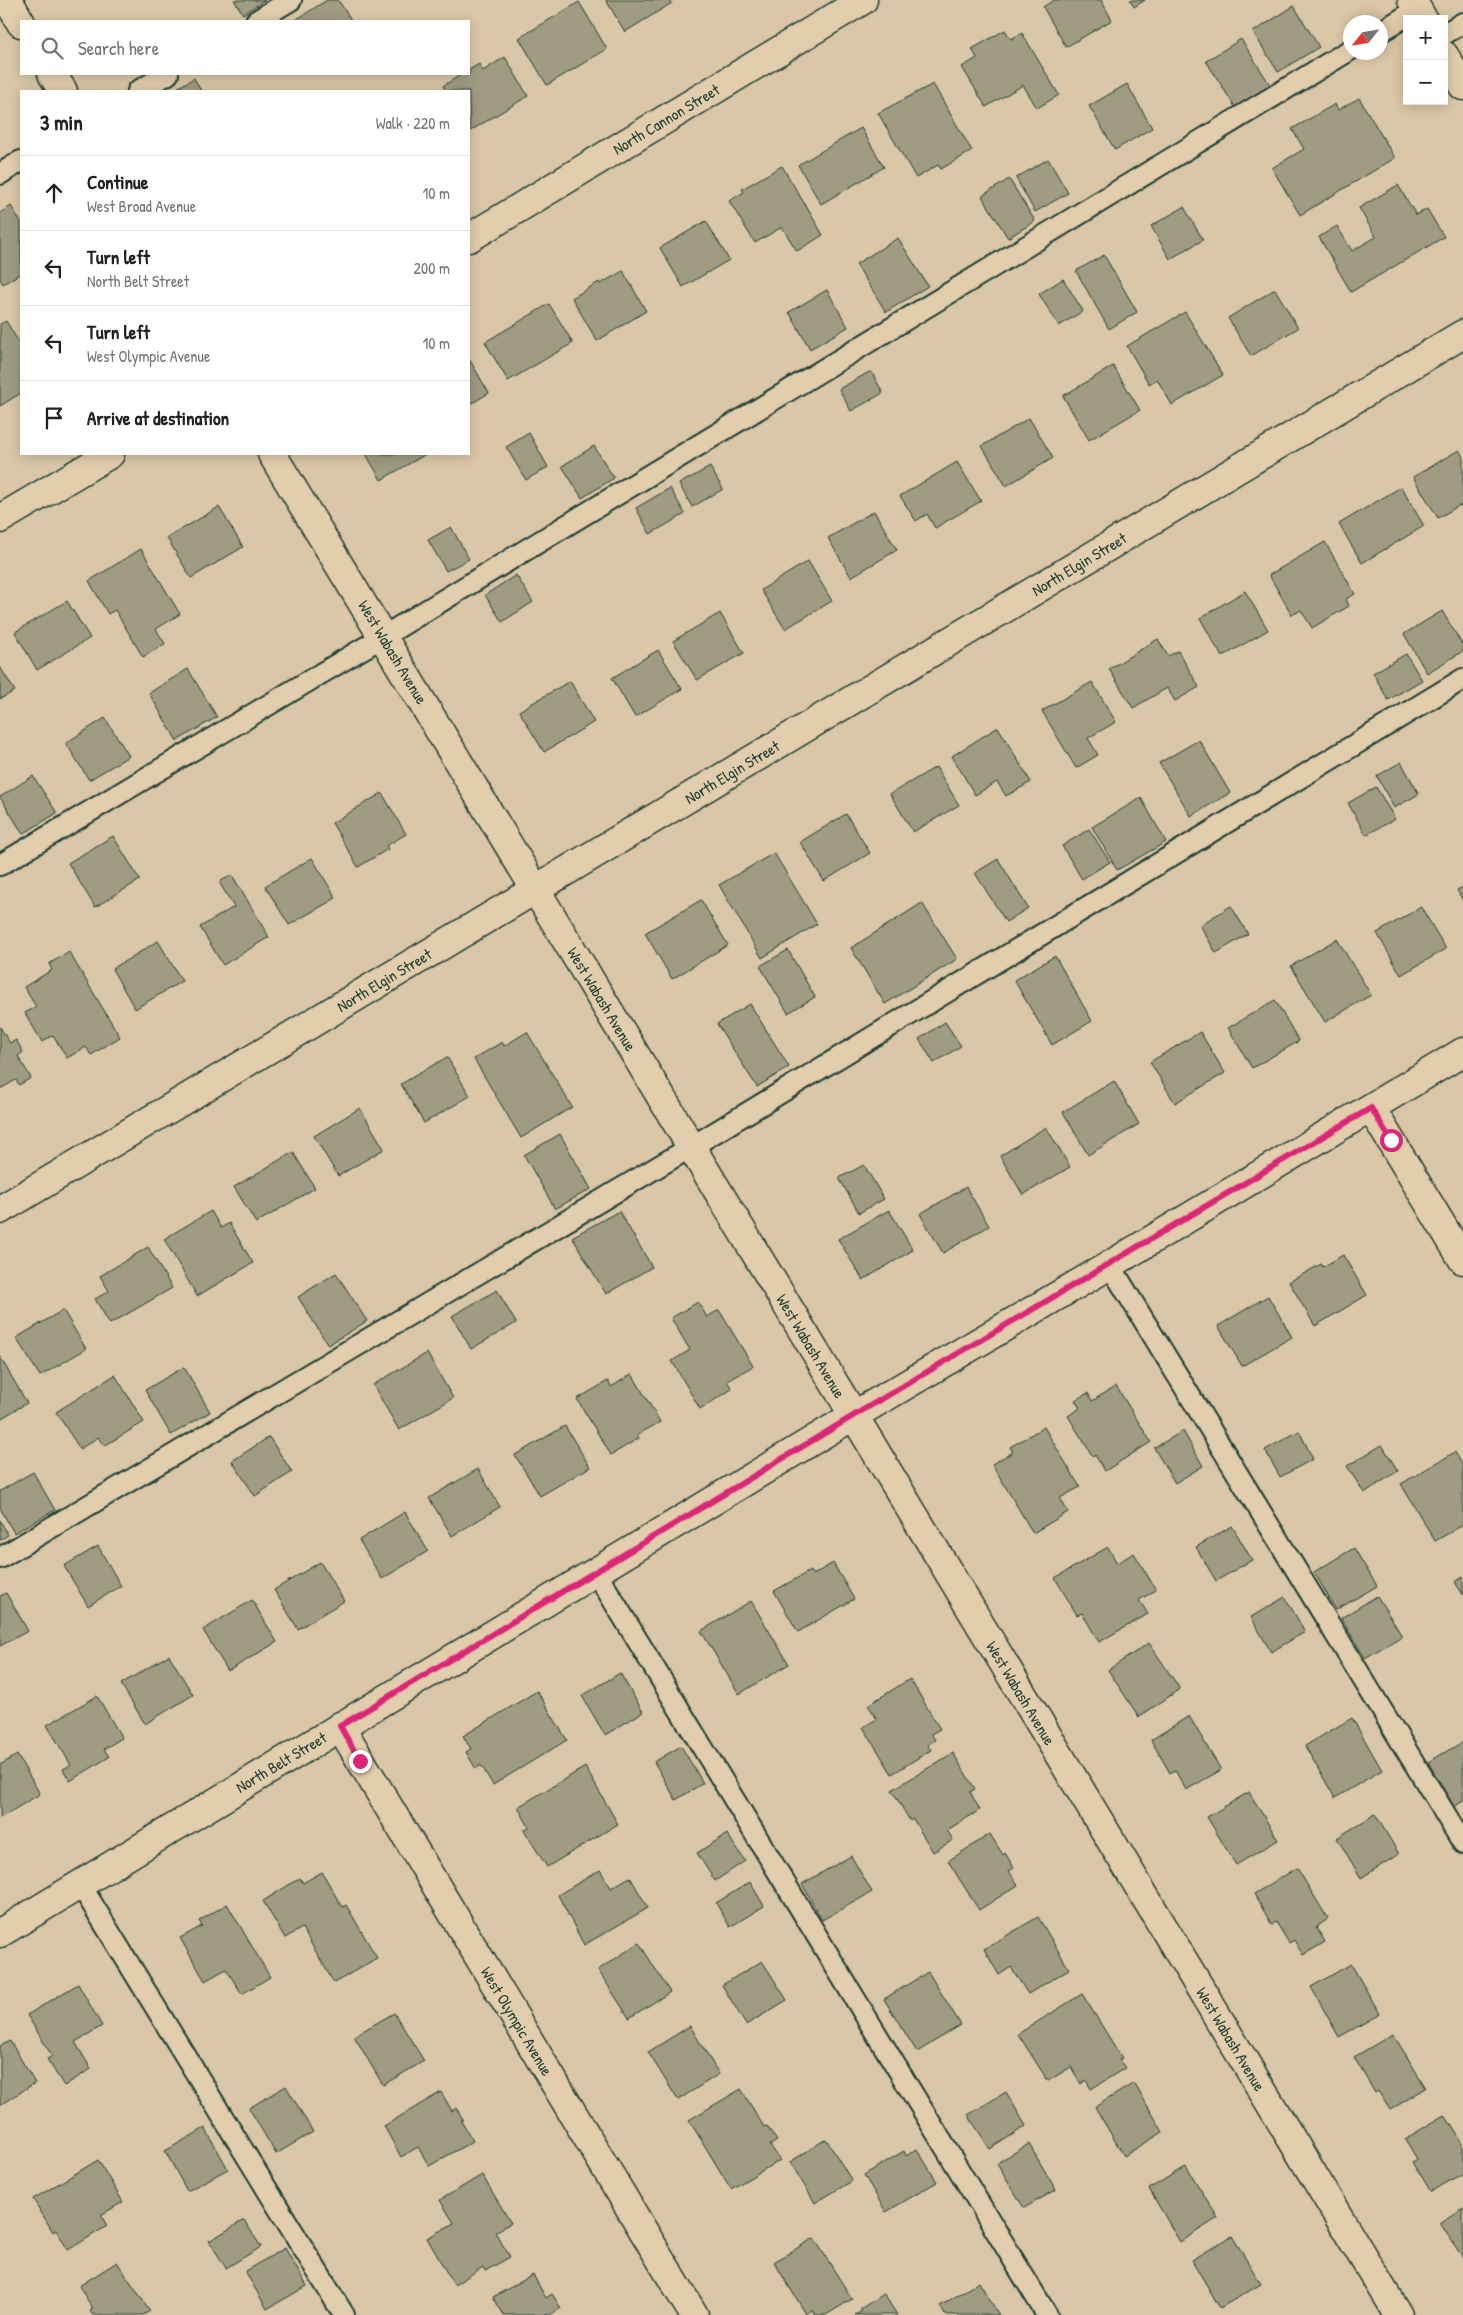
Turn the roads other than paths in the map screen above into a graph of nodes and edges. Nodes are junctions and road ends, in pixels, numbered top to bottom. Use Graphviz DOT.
graph roads {
  1 [pos="8,0"];
  2 [pos="291,0"];
  3 [pos="863,0"];
  4 [pos="1418,9"];
  5 [pos="258,20"];
  6 [pos="20,21"];
  7 [pos="1463,23"];
  8 [pos="1388,27"];
  9 [pos="1448,32"];
  10 [pos="1343,54"];
  11 [pos="1447,60"];
  12 [pos="53,75"];
  13 [pos="166,75"];
  14 [pos="1463,86"];
  15 [pos="62,90"];
  16 [pos="140,90"];
  17 [pos="20,162"];
  18 [pos="0,174"];
  19 [pos="470,237"];
  20 [pos="1463,334"];
  21 [pos="108,455"];
  22 [pos="273,455"];
  23 [pos="0,519"];
  24 [pos="384,636"];
  25 [pos="1463,678"];
  26 [pos="0,865"];
  27 [pos="536,890"];
  28 [pos="1463,1052"];
  29 [pos="1371,1108"];
  30 [pos="691,1147"];
  31 [pos="0,1210"];
  32 [pos="1463,1260"];
  33 [pos="1110,1265"];
  34 [pos="853,1416"];
  35 [pos="0,1558"];
  36 [pos="596,1572"];
  37 [pos="340,1726"];
  38 [pos="1463,1843"];
  39 [pos="80,1884"];
  40 [pos="0,1933"];
  41 [pos="344,2315"];
  42 [pos="694,2315"];
  43 [pos="1047,2315"];
  44 [pos="1398,2315"];
  1 -- 6 [label="street"];
  2 -- 5 [label="lane"];
  3 -- 19 [label="street, North Cannon Street"];
  4 -- 8 [label="lane"];
  7 -- 9 [label="lane"];
  10 -- 24 [label="lane"];
  11 -- 14 [label="street"];
  12 -- 15 [label="street"];
  13 -- 16 [label="lane"];
  17 -- 18 [label="lane"];
  20 -- 27 [label="street, North Elgin Street"];
  21 -- 23 [label="street"];
  22 -- 24 [label="street, West Wabash Avenue"];
  24 -- 26 [label="lane"];
  24 -- 27 [label="street, West Wabash Avenue"];
  25 -- 30 [label="lane"];
  27 -- 30 [label="street, West Wabash Avenue"];
  27 -- 31 [label="street, North Elgin Street"];
  28 -- 29 [label="street, North Belt Street"];
  29 -- 32 [label="street"];
  29 -- 33 [label="street, North Belt Street"];
  30 -- 34 [label="street, West Wabash Avenue"];
  30 -- 35 [label="lane"];
  33 -- 34 [label="street, North Belt Street"];
  33 -- 38 [label="lane"];
  34 -- 36 [label="street, North Belt Street"];
  34 -- 44 [label="street, West Wabash Avenue"];
  36 -- 37 [label="street, North Belt Street"];
  36 -- 43 [label="lane"];
  37 -- 39 [label="street, North Belt Street"];
  37 -- 42 [label="street, West Olympic Avenue"];
  39 -- 40 [label="street, North Belt Street"];
  39 -- 41 [label="lane"];
}
